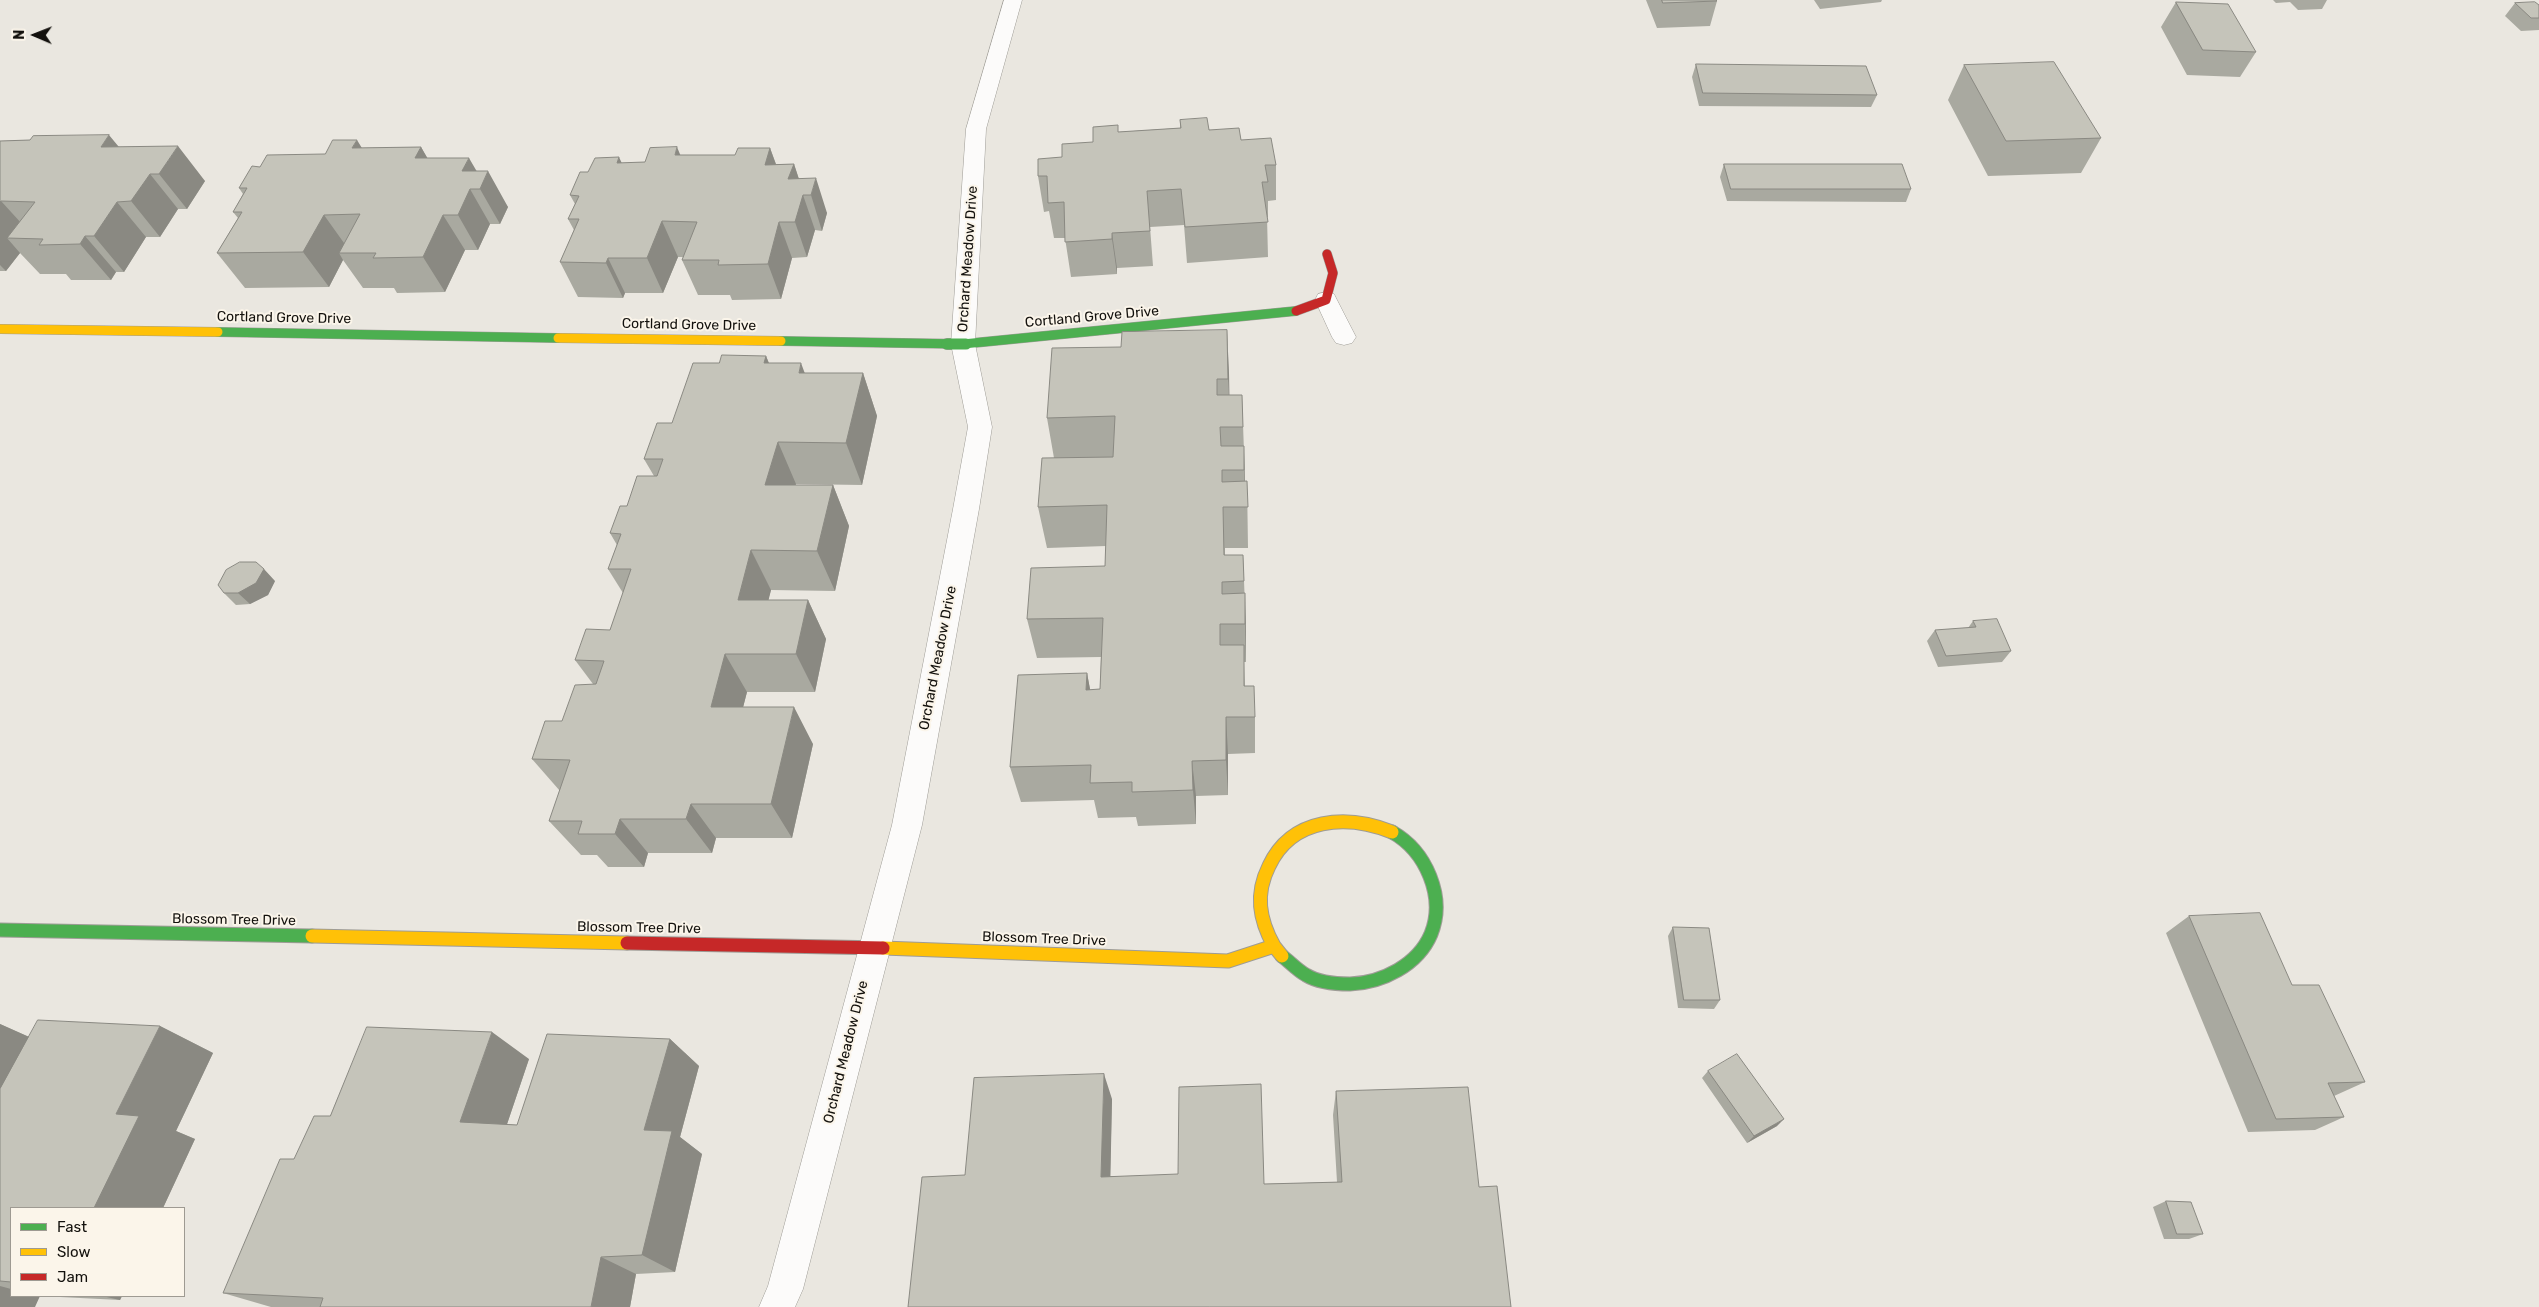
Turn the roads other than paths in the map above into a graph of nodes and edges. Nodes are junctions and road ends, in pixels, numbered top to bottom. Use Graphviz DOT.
graph roads {
  1 [pos="1013,0"];
  2 [pos="1327,254"];
  3 [pos="1326,300"];
  4 [pos="0,329"];
  5 [pos="1344,337"];
  6 [pos="963,344"];
  7 [pos="0,930"];
  8 [pos="1274,946"];
  9 [pos="873,948"];
  10 [pos="777,1307"];
  1 -- 6 [label="street, Orchard Meadow Drive"];
  2 -- 3 [label="street"];
  3 -- 5 [label="street"];
  3 -- 6 [label="street, Cortland Grove Drive"];
  4 -- 6 [label="street, Cortland Grove Drive"];
  6 -- 9 [label="street, Orchard Meadow Drive"];
  7 -- 9 [label="street, Blossom Tree Drive"];
  8 -- 8 [label="street"];
  8 -- 9 [label="street, Blossom Tree Drive"];
  9 -- 10 [label="street, Orchard Meadow Drive"];
}
